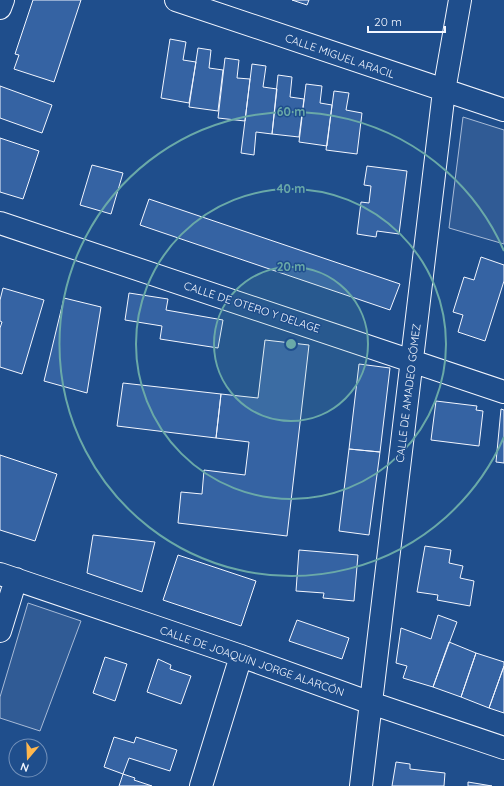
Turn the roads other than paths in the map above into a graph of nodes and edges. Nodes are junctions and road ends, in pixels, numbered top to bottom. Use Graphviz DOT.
graph roads {
  1 [pos="3,0"];
  2 [pos="176,0"];
  3 [pos="460,0"];
  4 [pos="0,8"];
  5 [pos="444,91"];
  6 [pos="504,110"];
  7 [pos="0,223"];
  8 [pos="411,360"];
  9 [pos="504,392"];
  10 [pos="8,576"];
  11 [pos="0,631"];
  12 [pos="241,656"];
  13 [pos="371,703"];
  14 [pos="504,748"];
  15 [pos="201,786"];
  16 [pos="361,786"];
  1 -- 4 [label="street"];
  2 -- 5 [label="street, CALLE MIGUEL ARACIL"];
  3 -- 5 [label="street, CALLE DE AMADEO GÓMEZ"];
  5 -- 6 [label="street, CALLE MIGUEL ARACIL"];
  5 -- 8 [label="street, CALLE DE AMADEO GÓMEZ"];
  7 -- 8 [label="street, CALLE DE OTERO Y DELAGE"];
  8 -- 9 [label="street, CALLE DE OTERO Y DELAGE"];
  8 -- 13 [label="street, CALLE DE AMADEO GÓMEZ"];
  10 -- 11 [label="street"];
  10 -- 12 [label="street, CALLE DE JOAQUÍN JORGE ALARCÓN"];
  12 -- 13 [label="street, CALLE DE JOAQUÍN JORGE ALARCÓN"];
  12 -- 15 [label="street"];
  13 -- 14 [label="street, CALLE DE JOAQUÍN JORGE ALARCÓN"];
  13 -- 16 [label="street, CALLE DE AMADEO GÓMEZ"];
}
